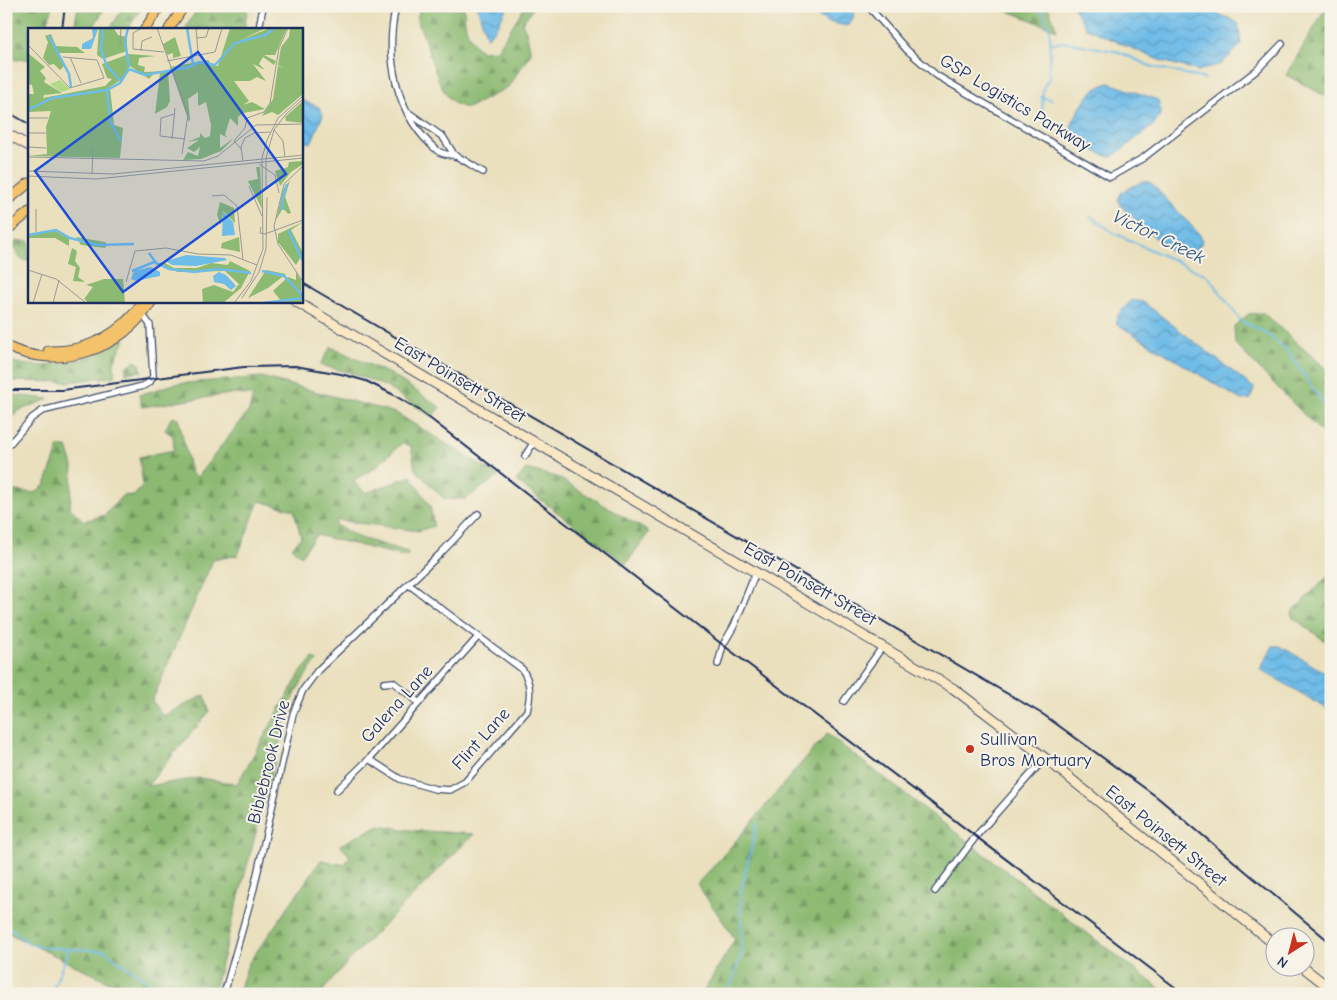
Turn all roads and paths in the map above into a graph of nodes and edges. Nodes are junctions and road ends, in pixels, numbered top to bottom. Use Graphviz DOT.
graph roads {
  1 [pos="160,6"];
  2 [pos="184,6"];
  3 [pos="263,6"];
  4 [pos="396,6"];
  5 [pos="868,6"];
  6 [pos="146,28"];
  7 [pos="170,28"];
  8 [pos="259,28"];
  9 [pos="1282,44"];
  10 [pos="408,111"];
  11 [pos="6,133"];
  12 [pos="28,145"];
  13 [pos="455,156"];
  14 [pos="483,172"];
  15 [pos="28,184"];
  16 [pos="6,202"];
  17 [pos="28,213"];
  18 [pos="6,231"];
  19 [pos="297,302"];
  20 [pos="141,308"];
  21 [pos="6,340"];
  22 [pos="6,346"];
  23 [pos="534,442"];
  24 [pos="6,448"];
  25 [pos="525,456"];
  26 [pos="478,514"];
  27 [pos="756,572"];
  28 [pos="408,584"];
  29 [pos="478,637"];
  30 [pos="883,646"];
  31 [pos="718,664"];
  32 [pos="384,683"];
  33 [pos="844,701"];
  34 [pos="418,702"];
  35 [pos="1045,758"];
  36 [pos="369,759"];
  37 [pos="337,790"];
  38 [pos="935,891"];
  39 [pos="1264,936"];
  40 [pos="1314,976"];
  41 [pos="1331,989"];
  42 [pos="224,994"];
  1 -- 6 [label="main road"];
  2 -- 7 [label="main road"];
  3 -- 8 [label="street"];
  4 -- 10 [label="street"];
  5 -- 9 [label="street, GSP Logistics Parkway"];
  10 -- 13 [label="street"];
  10 -- 13 [label="street"];
  11 -- 12 [label="main road"];
  13 -- 14 [label="street"];
  15 -- 16 [label="main road"];
  17 -- 18 [label="main road"];
  19 -- 23 [label="main road, East Poinsett Street"];
  20 -- 21 [label="main road"];
  20 -- 22 [label="main road"];
  20 -- 24 [label="street"];
  23 -- 25 [label="street"];
  23 -- 27 [label="main road, East Poinsett Street"];
  26 -- 28 [label="street, Biblebrook Drive"];
  27 -- 30 [label="main road, East Poinsett Street"];
  27 -- 31 [label="street"];
  28 -- 29 [label="street, Flint Lane"];
  28 -- 42 [label="street, Biblebrook Drive"];
  29 -- 34 [label="street, Galena Lane"];
  29 -- 36 [label="street, Flint Lane"];
  30 -- 33 [label="street"];
  30 -- 35 [label="main road, East Poinsett Street"];
  32 -- 34 [label="street"];
  34 -- 36 [label="street, Galena Lane"];
  35 -- 38 [label="street"];
  35 -- 39 [label="main road, East Poinsett Street"];
  36 -- 37 [label="street, Galena Lane"];
  40 -- 41 [label="main road"];
}
